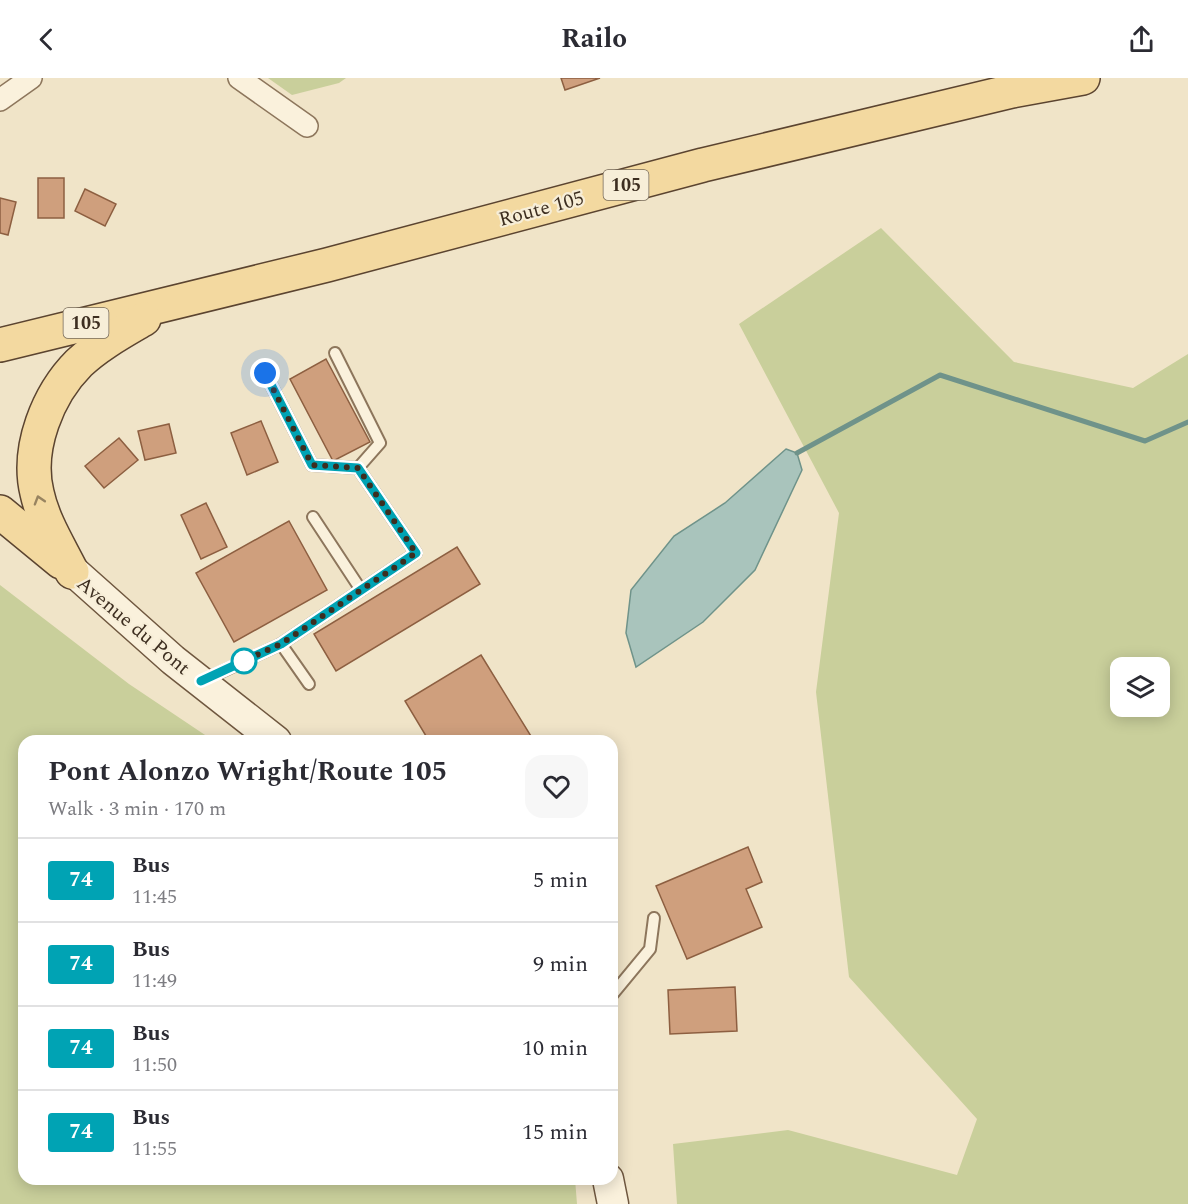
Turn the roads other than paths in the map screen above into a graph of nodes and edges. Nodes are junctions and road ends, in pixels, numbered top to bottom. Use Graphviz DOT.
graph roads {
  1 [pos="31,78"];
  2 [pos="239,78"];
  3 [pos="1083,78"];
  4 [pos="0,100"];
  5 [pos="307,126"];
  6 [pos="172,301"];
  7 [pos="0,345"];
  8 [pos="335,353"];
  9 [pos="265,373"];
  10 [pos="358,468"];
  11 [pos="0,500"];
  12 [pos="0,512"];
  13 [pos="314,517"];
  14 [pos="72,572"];
  15 [pos="362,590"];
  16 [pos="281,644"];
  17 [pos="201,681"];
  18 [pos="309,684"];
  19 [pos="268,735"];
  20 [pos="654,918"];
  21 [pos="618,988"];
  22 [pos="609,1185"];
  23 [pos="613,1204"];
  1 -- 4 [label="street"];
  2 -- 5 [label="street"];
  3 -- 6 [label="main road, Route 105 / 105"];
  6 -- 7 [label="main road, Route 105 / 105"];
  14 -- 6 [label="main road, one-way"];
  8 -- 10 [label="lane"];
  9 -- 10 [label="lane"];
  10 -- 15 [label="lane"];
  11 -- 14 [label="main road, Avenue du Pont"];
  12 -- 14 [label="main road"];
  13 -- 15 [label="lane"];
  14 -- 17 [label="main road, Avenue du Pont"];
  15 -- 16 [label="lane"];
  16 -- 17 [label="lane"];
  16 -- 18 [label="lane"];
  17 -- 19 [label="main road, Avenue du Pont"];
  20 -- 21 [label="lane"];
  22 -- 23 [label="main road"];
}
